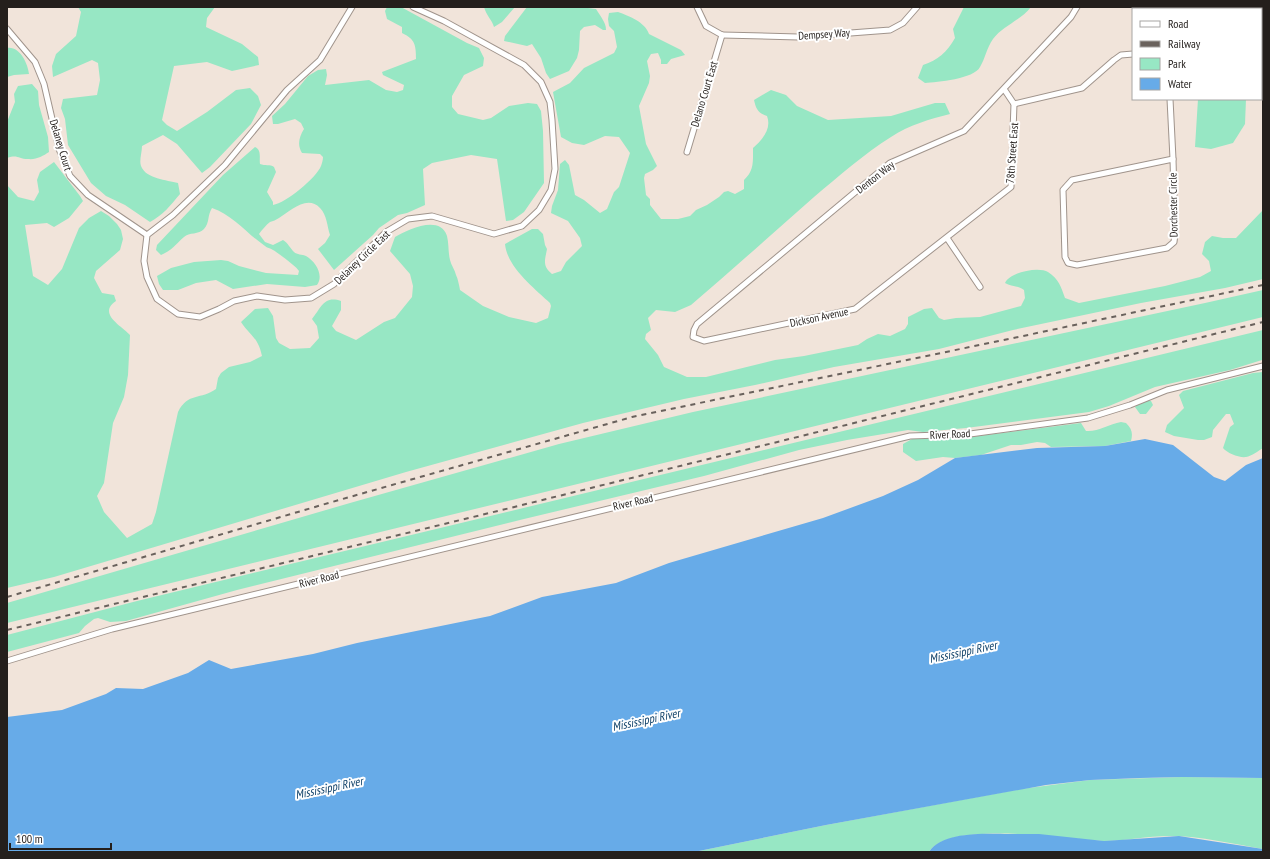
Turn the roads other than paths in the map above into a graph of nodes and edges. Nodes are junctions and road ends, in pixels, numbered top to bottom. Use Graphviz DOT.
graph roads {
  1 [pos="352,7"];
  2 [pos="413,7"];
  3 [pos="697,7"];
  4 [pos="917,7"];
  5 [pos="1077,7"];
  6 [pos="7,29"];
  7 [pos="722,35"];
  8 [pos="1132,54"];
  9 [pos="1004,89"];
  10 [pos="1170,100"];
  11 [pos="1014,104"];
  12 [pos="687,152"];
  13 [pos="1173,159"];
  14 [pos="147,235"];
  15 [pos="947,238"];
  16 [pos="980,287"];
  17 [pos="693,337"];
  18 [pos="1263,366"];
  19 [pos="7,661"];
  1 -- 14 [label="street"];
  2 -- 14 [label="street, Delaney Circle East"];
  3 -- 7 [label="street"];
  4 -- 7 [label="street, Dempsey Way"];
  5 -- 9 [label="street, Denton Way"];
  6 -- 14 [label="street, Delaney Court"];
  7 -- 12 [label="street, Delano Court East"];
  8 -- 11 [label="street"];
  9 -- 11 [label="street"];
  9 -- 17 [label="street, Denton Way"];
  10 -- 13 [label="street"];
  11 -- 15 [label="street, 78th Street East"];
  13 -- 13 [label="street, Dorchester Circle"];
  15 -- 16 [label="street"];
  15 -- 17 [label="street, Dickson Avenue"];
  18 -- 19 [label="street, River Road"];
}
